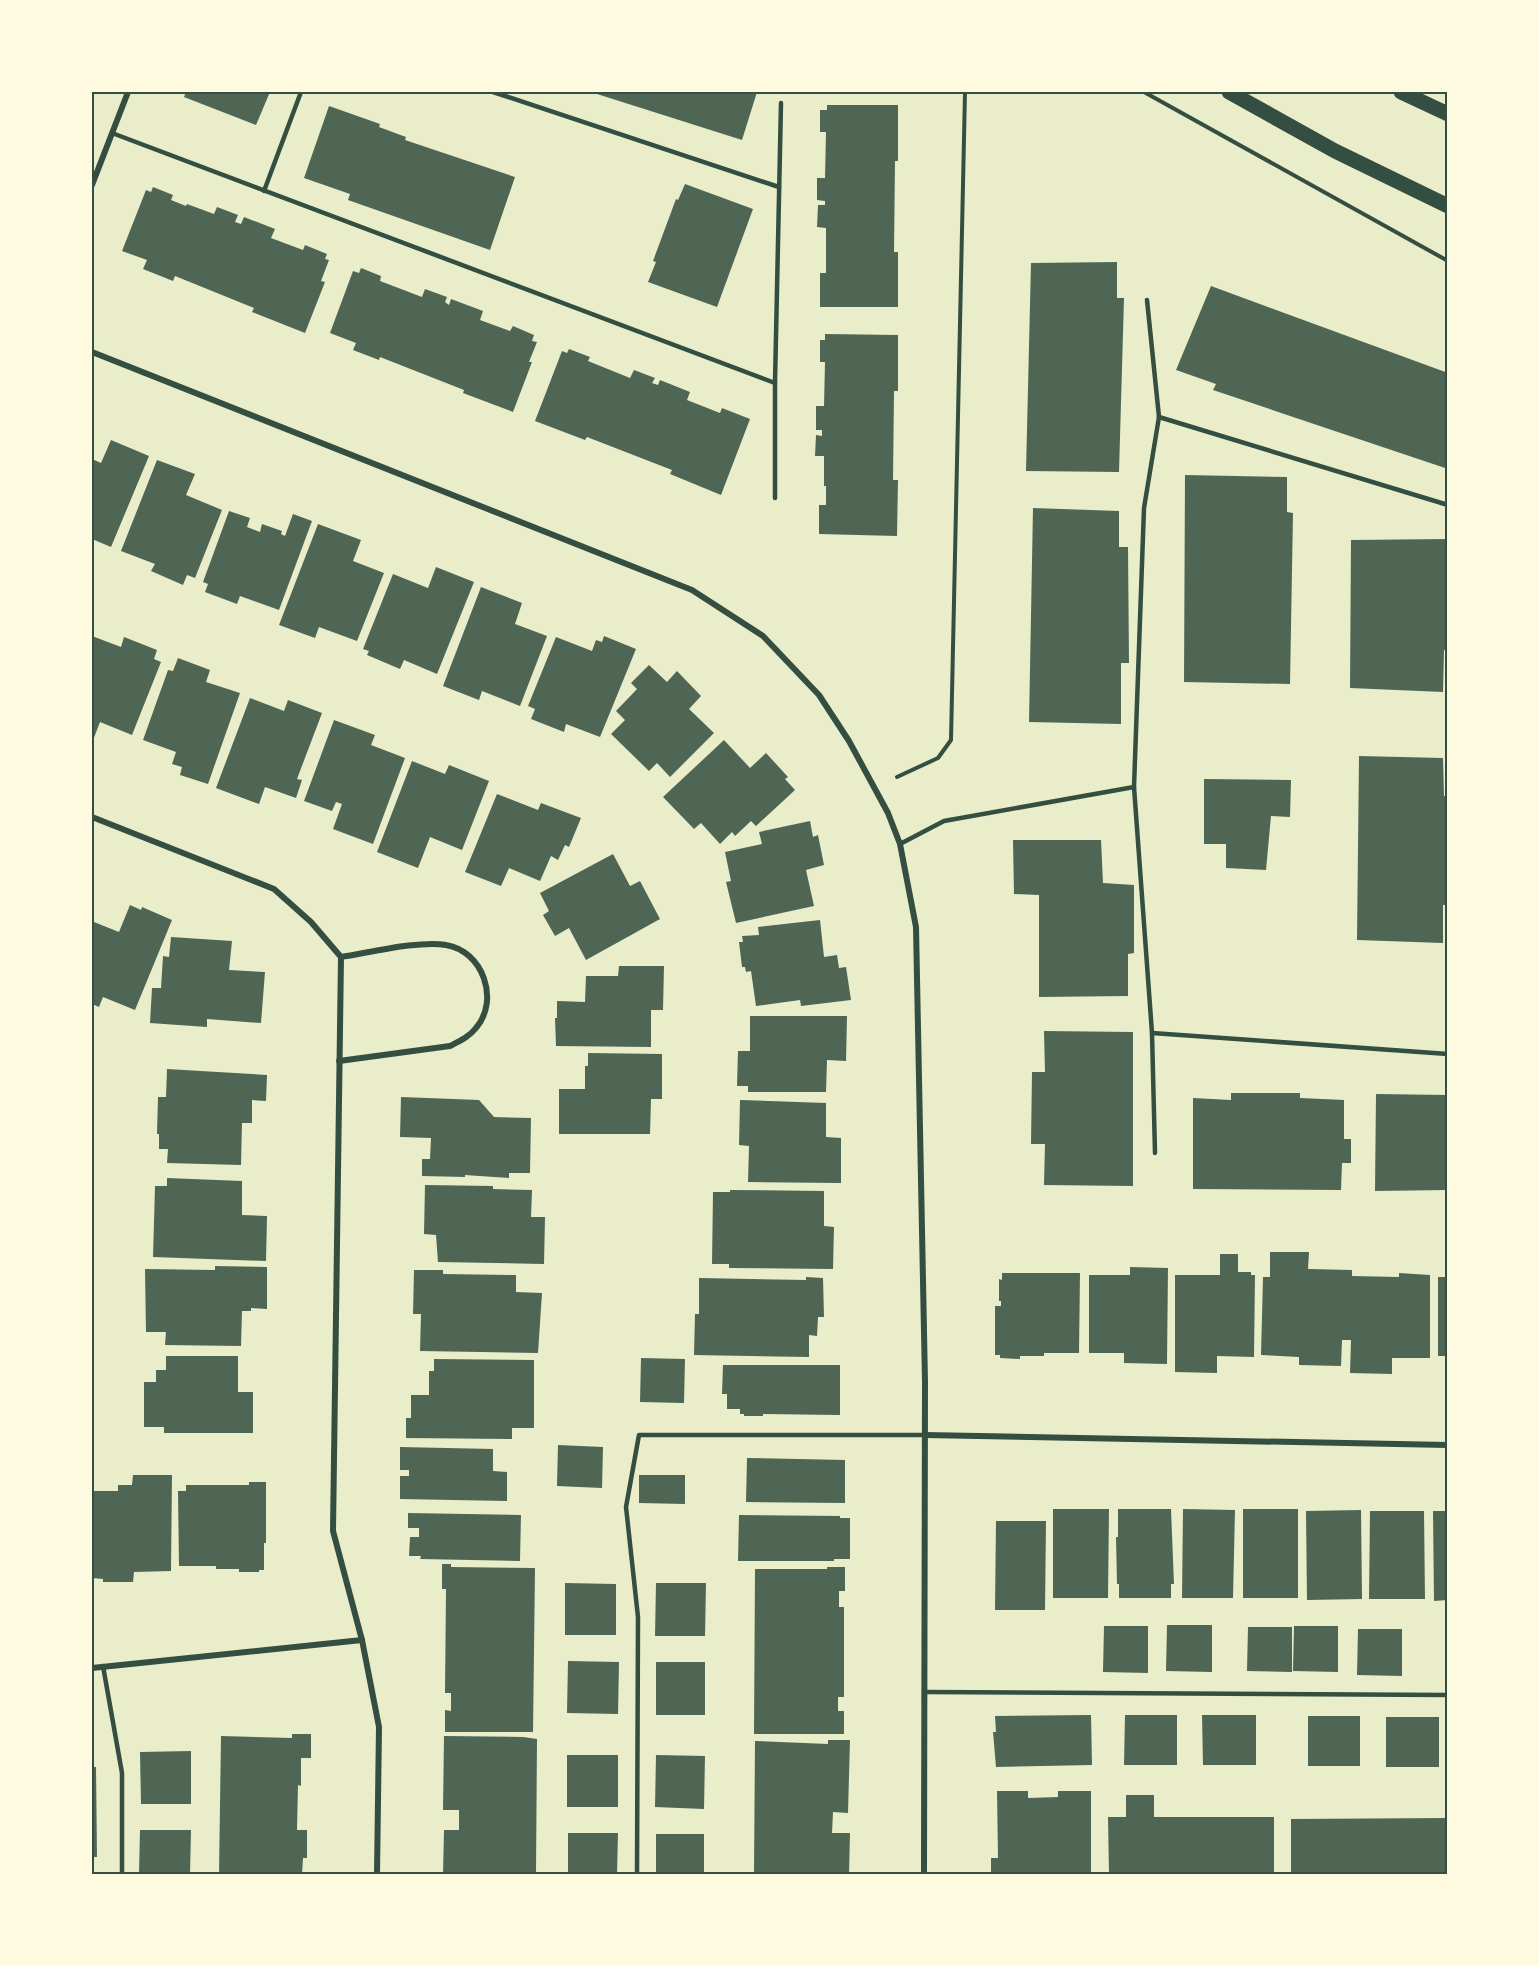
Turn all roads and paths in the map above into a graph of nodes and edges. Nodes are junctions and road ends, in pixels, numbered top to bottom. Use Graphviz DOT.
graph roads {
  1 [pos="128,92"];
  2 [pos="301,92"];
  3 [pos="493,92"];
  4 [pos="965,92"];
  5 [pos="1144,92"];
  6 [pos="1229,92"];
  7 [pos="1401,92"];
  8 [pos="781,103"];
  9 [pos="1448,114"];
  10 [pos="112,133"];
  11 [pos="92,185"];
  12 [pos="779,187"];
  13 [pos="264,191"];
  14 [pos="1448,206"];
  15 [pos="1448,261"];
  16 [pos="1147,300"];
  17 [pos="92,352"];
  18 [pos="775,383"];
  19 [pos="1159,417"];
  20 [pos="775,498"];
  21 [pos="1448,505"];
  22 [pos="897,777"];
  23 [pos="1134,787"];
  24 [pos="92,817"];
  25 [pos="900,844"];
  26 [pos="341,957"];
  27 [pos="1152,1033"];
  28 [pos="1448,1054"];
  29 [pos="339,1061"];
  30 [pos="1155,1153"];
  31 [pos="925,1435"];
  32 [pos="1448,1445"];
  33 [pos="362,1640"];
  34 [pos="104,1666"];
  35 [pos="92,1668"];
  36 [pos="925,1692"];
  37 [pos="1448,1695"];
  38 [pos="122,1875"];
  39 [pos="377,1875"];
  40 [pos="637,1875"];
  41 [pos="924,1875"];
  1 -- 10 [label="street"];
  2 -- 13 [label="lane"];
  3 -- 12 [label="lane"];
  4 -- 22 [label="path"];
  5 -- 15 [label="path"];
  6 -- 14 [label="main road"];
  7 -- 9 [label="main road"];
  8 -- 12 [label="lane"];
  10 -- 11 [label="street"];
  10 -- 13 [label="lane"];
  12 -- 18 [label="lane"];
  13 -- 18 [label="lane"];
  16 -- 19 [label="lane"];
  17 -- 25 [label="street"];
  18 -- 20 [label="lane"];
  19 -- 21 [label="lane"];
  19 -- 23 [label="lane"];
  23 -- 25 [label="lane"];
  23 -- 27 [label="lane"];
  24 -- 26 [label="street"];
  25 -- 31 [label="street"];
  26 -- 29 [label="street"];
  26 -- 29 [label="street"];
  27 -- 28 [label="lane"];
  27 -- 30 [label="lane"];
  29 -- 33 [label="street"];
  31 -- 32 [label="street"];
  31 -- 36 [label="street"];
  31 -- 40 [label="lane"];
  33 -- 34 [label="street"];
  33 -- 39 [label="street"];
  34 -- 35 [label="street"];
  34 -- 38 [label="lane"];
  36 -- 37 [label="lane"];
  36 -- 41 [label="street"];
}
